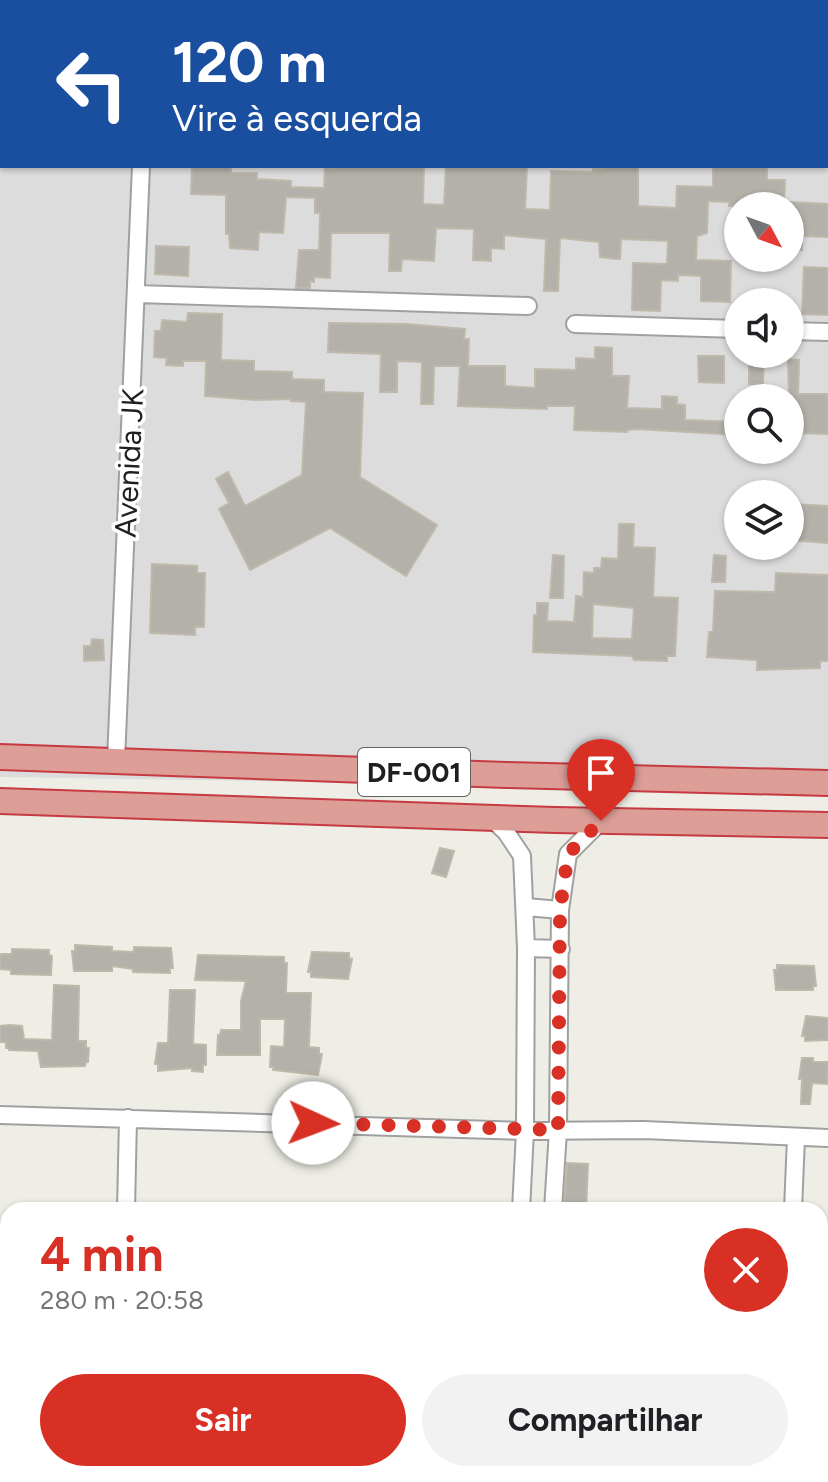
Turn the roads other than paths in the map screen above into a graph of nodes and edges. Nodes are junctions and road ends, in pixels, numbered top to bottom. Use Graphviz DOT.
graph roads {
  1 [pos="141,168"];
  2 [pos="137,294"];
  3 [pos="528,306"];
  4 [pos="575,324"];
  5 [pos="724,329"];
  6 [pos="804,331"];
  7 [pos="828,332"];
  8 [pos="0,757"];
  9 [pos="116,761"];
  10 [pos="828,783"];
  11 [pos="0,801"];
  12 [pos="491,818"];
  13 [pos="601,821"];
  14 [pos="828,825"];
  15 [pos="526,907"];
  16 [pos="560,910"];
  17 [pos="526,948"];
  18 [pos="561,949"];
  19 [pos="0,1115"];
  20 [pos="128,1118"];
  21 [pos="558,1130"];
  22 [pos="525,1131"];
  23 [pos="796,1137"];
  24 [pos="828,1138"];
  25 [pos="126,1202"];
  26 [pos="521,1202"];
  27 [pos="554,1202"];
  28 [pos="793,1202"];
  1 -- 2 [label="street, Avenida JK"];
  2 -- 3 [label="street"];
  2 -- 9 [label="street, Avenida JK"];
  4 -- 5 [label="street"];
  6 -- 7 [label="street"];
  8 -- 9 [label="highway, DF-001"];
  9 -- 10 [label="highway, DF-001"];
  11 -- 12 [label="highway, DF-001"];
  12 -- 13 [label="highway, DF-001"];
  12 -- 15 [label="street"];
  13 -- 14 [label="highway, DF-001"];
  13 -- 16 [label="street"];
  15 -- 16 [label="street"];
  15 -- 17 [label="street"];
  16 -- 18 [label="street"];
  17 -- 18 [label="street"];
  17 -- 22 [label="street"];
  18 -- 21 [label="street"];
  19 -- 20 [label="street"];
  20 -- 22 [label="street"];
  20 -- 25 [label="street"];
  21 -- 22 [label="street"];
  21 -- 23 [label="street"];
  21 -- 27 [label="street"];
  22 -- 26 [label="street"];
  23 -- 24 [label="street"];
  23 -- 28 [label="street"];
}
